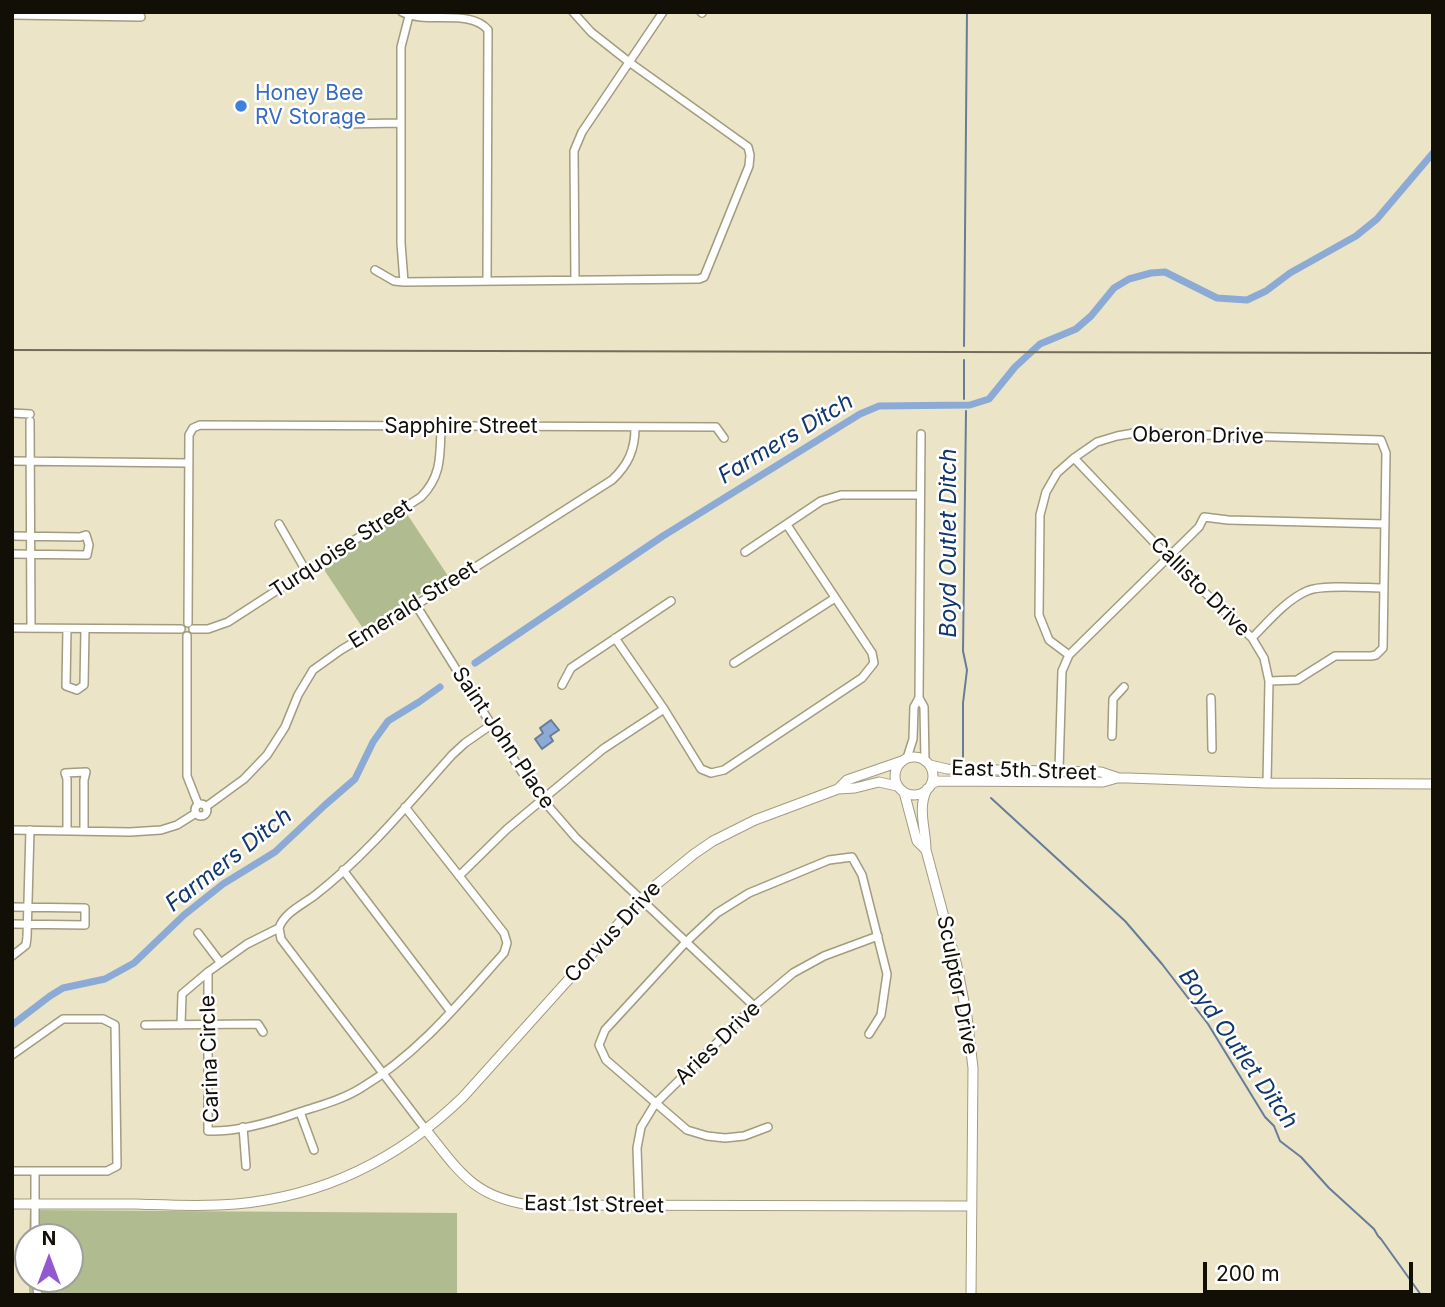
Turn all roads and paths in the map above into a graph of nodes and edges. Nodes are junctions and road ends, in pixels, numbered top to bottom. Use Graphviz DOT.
graph roads {
  1 [pos="573,12"];
  2 [pos="663,12"];
  3 [pos="406,14"];
  4 [pos="12,15"];
  5 [pos="141,17"];
  6 [pos="629,62"];
  7 [pos="401,123"];
  8 [pos="342,124"];
  9 [pos="375,270"];
  10 [pos="575,280"];
  11 [pos="487,281"];
  12 [pos="404,282"];
  13 [pos="12,413"];
  14 [pos="441,427"];
  15 [pos="635,428"];
  16 [pos="921,434"];
  17 [pos="724,438"];
  18 [pos="1074,458"];
  19 [pos="12,461"];
  20 [pos="30,461"];
  21 [pos="189,463"];
  22 [pos="920,495"];
  23 [pos="279,524"];
  24 [pos="1385,524"];
  25 [pos="787,525"];
  26 [pos="12,536"];
  27 [pos="31,536"];
  28 [pos="745,552"];
  29 [pos="12,554"];
  30 [pos="30,554"];
  31 [pos="1168,557"];
  32 [pos="306,571"];
  33 [pos="1384,588"];
  34 [pos="835,598"];
  35 [pos="671,601"];
  36 [pos="416,605"];
  37 [pos="12,628"];
  38 [pos="31,628"];
  39 [pos="67,629"];
  40 [pos="85,629"];
  41 [pos="190,630"];
  42 [pos="615,638"];
  43 [pos="1252,638"];
  44 [pos="1069,655"];
  45 [pos="734,663"];
  46 [pos="1269,681"];
  47 [pos="562,685"];
  48 [pos="1124,687"];
  49 [pos="919,698"];
  50 [pos="1211,698"];
  51 [pos="664,709"];
  52 [pos="491,725"];
  53 [pos="1112,736"];
  54 [pos="1212,749"];
  55 [pos="904,759"];
  56 [pos="928,763"];
  57 [pos="1059,771"];
  58 [pos="1119,778"];
  59 [pos="1267,783"];
  60 [pos="1433,784"];
  61 [pos="929,787"];
  62 [pos="838,789"];
  63 [pos="901,789"];
  64 [pos="543,800"];
  65 [pos="198,804"];
  66 [pos="207,806"];
  67 [pos="405,807"];
  68 [pos="196,813"];
  69 [pos="12,830"];
  70 [pos="30,830"];
  71 [pos="67,830"];
  72 [pos="84,831"];
  73 [pos="926,850"];
  74 [pos="343,870"];
  75 [pos="459,876"];
  76 [pos="640,900"];
  77 [pos="12,906"];
  78 [pos="28,908"];
  79 [pos="12,924"];
  80 [pos="28,924"];
  81 [pos="279,928"];
  82 [pos="198,933"];
  83 [pos="878,936"];
  84 [pos="686,942"];
  85 [pos="12,956"];
  86 [pos="220,962"];
  87 [pos="208,972"];
  88 [pos="754,1006"];
  89 [pos="451,1012"];
  90 [pos="145,1025"];
  91 [pos="181,1025"];
  92 [pos="209,1025"];
  93 [pos="263,1031"];
  94 [pos="869,1034"];
  95 [pos="12,1055"];
  96 [pos="382,1074"];
  97 [pos="655,1104"];
  98 [pos="300,1112"];
  99 [pos="768,1127"];
  100 [pos="243,1128"];
  101 [pos="426,1130"];
  102 [pos="314,1150"];
  103 [pos="246,1166"];
  104 [pos="12,1171"];
  105 [pos="34,1171"];
  106 [pos="12,1204"];
  107 [pos="34,1204"];
  108 [pos="639,1206"];
  109 [pos="971,1206"];
  110 [pos="35,1223"];
  111 [pos="971,1295"];
  1 -- 6 [label="street"];
  2 -- 6 [label="street"];
  3 -- 7 [label="street"];
  3 -- 11 [label="street"];
  4 -- 5 [label="street"];
  6 -- 10 [label="street"];
  6 -- 10 [label="street"];
  7 -- 8 [label="street"];
  7 -- 12 [label="street"];
  9 -- 12 [label="street"];
  10 -- 11 [label="street"];
  11 -- 12 [label="street"];
  13 -- 20 [label="street"];
  14 -- 15 [label="street, Sapphire Street"];
  14 -- 21 [label="street, Sapphire Street"];
  14 -- 32 [label="street, Turquoise Street"];
  15 -- 17 [label="street, Sapphire Street"];
  15 -- 36 [label="street, Emerald Street"];
  16 -- 22 [label="street"];
  18 -- 24 [label="street, Oberon Drive"];
  18 -- 31 [label="street, Callisto Drive"];
  18 -- 44 [label="street, Oberon Drive"];
  19 -- 20 [label="street"];
  20 -- 21 [label="street"];
  20 -- 27 [label="street"];
  21 -- 41 [label="street"];
  22 -- 25 [label="street"];
  22 -- 49 [label="street"];
  23 -- 32 [label="street"];
  24 -- 31 [label="street"];
  24 -- 33 [label="street"];
  25 -- 28 [label="street"];
  25 -- 34 [label="street"];
  26 -- 27 [label="street"];
  27 -- 30 [label="street"];
  27 -- 30 [label="street"];
  29 -- 30 [label="street"];
  30 -- 38 [label="street"];
  31 -- 43 [label="street, Callisto Drive"];
  31 -- 44 [label="street"];
  32 -- 41 [label="street, Turquoise Street"];
  33 -- 43 [label="street"];
  33 -- 46 [label="street"];
  34 -- 45 [label="street"];
  34 -- 51 [label="street"];
  35 -- 42 [label="street"];
  36 -- 52 [label="street, Saint John Place"];
  36 -- 66 [label="street, Emerald Street"];
  37 -- 38 [label="street"];
  38 -- 39 [label="street"];
  39 -- 40 [label="street"];
  39 -- 40 [label="street"];
  40 -- 41 [label="street"];
  41 -- 65 [label="street"];
  42 -- 47 [label="street"];
  42 -- 51 [label="street"];
  43 -- 46 [label="street, Callisto Drive"];
  44 -- 57 [label="street"];
  46 -- 59 [label="street, Callisto Drive"];
  48 -- 53 [label="street"];
  49 -- 55 [label="street"];
  49 -- 56 [label="street"];
  50 -- 54 [label="street"];
  51 -- 64 [label="street"];
  52 -- 64 [label="street, Saint John Place"];
  52 -- 67 [label="street, Carina Circle"];
  55 -- 56 [label="street"];
  55 -- 62 [label="street, Corvus Drive"];
  55 -- 63 [label="street"];
  56 -- 57 [label="street, East 5th Street"];
  56 -- 61 [label="street"];
  57 -- 58 [label="street, East 5th Street"];
  58 -- 59 [label="street, East 5th Street"];
  58 -- 61 [label="street, East 5th Street"];
  59 -- 60 [label="street, East 5th Street"];
  61 -- 63 [label="street"];
  61 -- 73 [label="street, Sculptor Drive"];
  62 -- 63 [label="street, Corvus Drive"];
  62 -- 76 [label="street, Corvus Drive"];
  63 -- 73 [label="street, Sculptor Drive"];
  64 -- 75 [label="street"];
  64 -- 76 [label="street, Saint John Place"];
  65 -- 66 [label="street"];
  65 -- 68 [label="street"];
  66 -- 68 [label="street"];
  67 -- 74 [label="street, Carina Circle"];
  67 -- 75 [label="street"];
  68 -- 72 [label="street"];
  69 -- 70 [label="street"];
  70 -- 71 [label="street"];
  70 -- 78 [label="street"];
  71 -- 72 [label="street"];
  71 -- 72 [label="street"];
  73 -- 109 [label="street, Sculptor Drive"];
  74 -- 81 [label="street, Carina Circle"];
  74 -- 89 [label="street"];
  75 -- 89 [label="street, Carina Circle"];
  76 -- 84 [label="street, Saint John Place"];
  76 -- 101 [label="street, Corvus Drive"];
  77 -- 78 [label="street"];
  78 -- 80 [label="street"];
  78 -- 80 [label="street"];
  79 -- 80 [label="street"];
  80 -- 85 [label="street"];
  81 -- 86 [label="street, Carina Circle"];
  81 -- 96 [label="street"];
  82 -- 86 [label="street"];
  83 -- 84 [label="street"];
  83 -- 88 [label="street, Aries Drive"];
  83 -- 94 [label="street"];
  84 -- 88 [label="street, Saint John Place"];
  84 -- 97 [label="street"];
  86 -- 87 [label="street, Carina Circle"];
  87 -- 91 [label="street"];
  87 -- 92 [label="street, Carina Circle"];
  88 -- 97 [label="street, Aries Drive"];
  89 -- 96 [label="street, Carina Circle"];
  90 -- 91 [label="street"];
  91 -- 92 [label="street"];
  92 -- 93 [label="street"];
  92 -- 100 [label="street, Carina Circle"];
  95 -- 105 [label="street"];
  96 -- 98 [label="street, Carina Circle"];
  96 -- 101 [label="street"];
  97 -- 99 [label="street"];
  97 -- 108 [label="street, Aries Drive"];
  98 -- 100 [label="street, Carina Circle"];
  98 -- 102 [label="street"];
  100 -- 103 [label="street"];
  101 -- 107 [label="street"];
  101 -- 108 [label="street, East 1st Street"];
  104 -- 105 [label="street"];
  105 -- 107 [label="street"];
  106 -- 107 [label="street"];
  107 -- 110 [label="street"];
  108 -- 109 [label="street, East 1st Street"];
  109 -- 111 [label="street, Sculptor Drive"];
}
